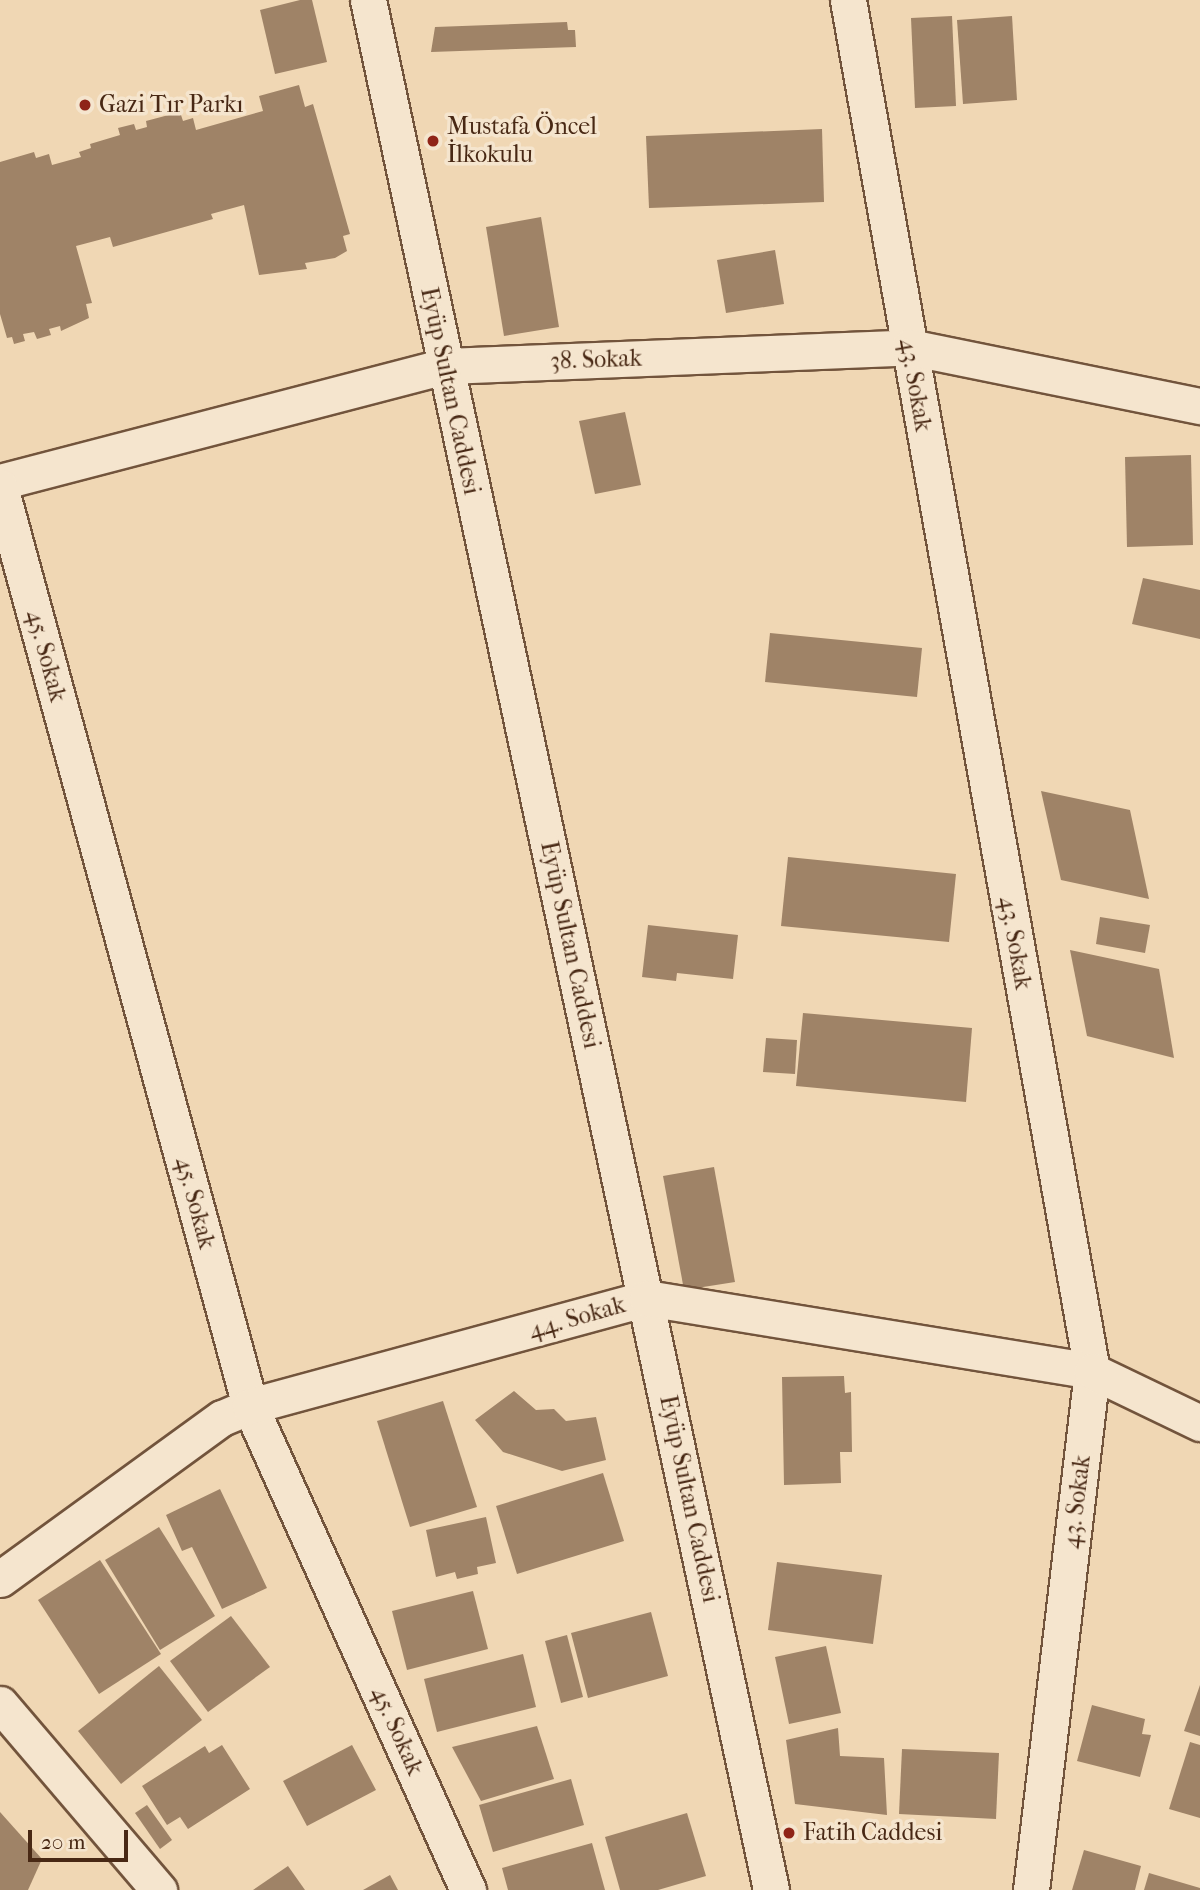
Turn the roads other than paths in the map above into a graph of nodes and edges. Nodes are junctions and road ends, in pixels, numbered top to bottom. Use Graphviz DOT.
graph roads {
  1 [pos="368,0"];
  2 [pos="848,0"];
  3 [pos="909,347"];
  4 [pos="445,366"];
  5 [pos="1200,406"];
  6 [pos="0,482"];
  7 [pos="0,487"];
  8 [pos="646,1298"];
  9 [pos="1092,1371"];
  10 [pos="250,1406"];
  11 [pos="1200,1423"];
  12 [pos="0,1579"];
  13 [pos="0,1704"];
  14 [pos="159,1890"];
  15 [pos="468,1890"];
  16 [pos="771,1890"];
  17 [pos="1031,1890"];
  1 -- 4 [label="street, Eyüp Sultan Caddesi"];
  2 -- 3 [label="street, 43. Sokak"];
  3 -- 4 [label="street, 38. Sokak"];
  3 -- 5 [label="street, 38. Sokak"];
  3 -- 9 [label="street, 43. Sokak"];
  4 -- 6 [label="street, 38. Sokak"];
  4 -- 8 [label="street, Eyüp Sultan Caddesi"];
  7 -- 10 [label="street, 45. Sokak"];
  8 -- 9 [label="street, 44. Sokak"];
  8 -- 10 [label="street, 44. Sokak"];
  8 -- 16 [label="street, Eyüp Sultan Caddesi"];
  9 -- 11 [label="street, 44. Sokak"];
  9 -- 17 [label="street, 43. Sokak"];
  10 -- 12 [label="street, 44. Sokak"];
  10 -- 15 [label="street, 45. Sokak"];
  13 -- 14 [label="street"];
}
